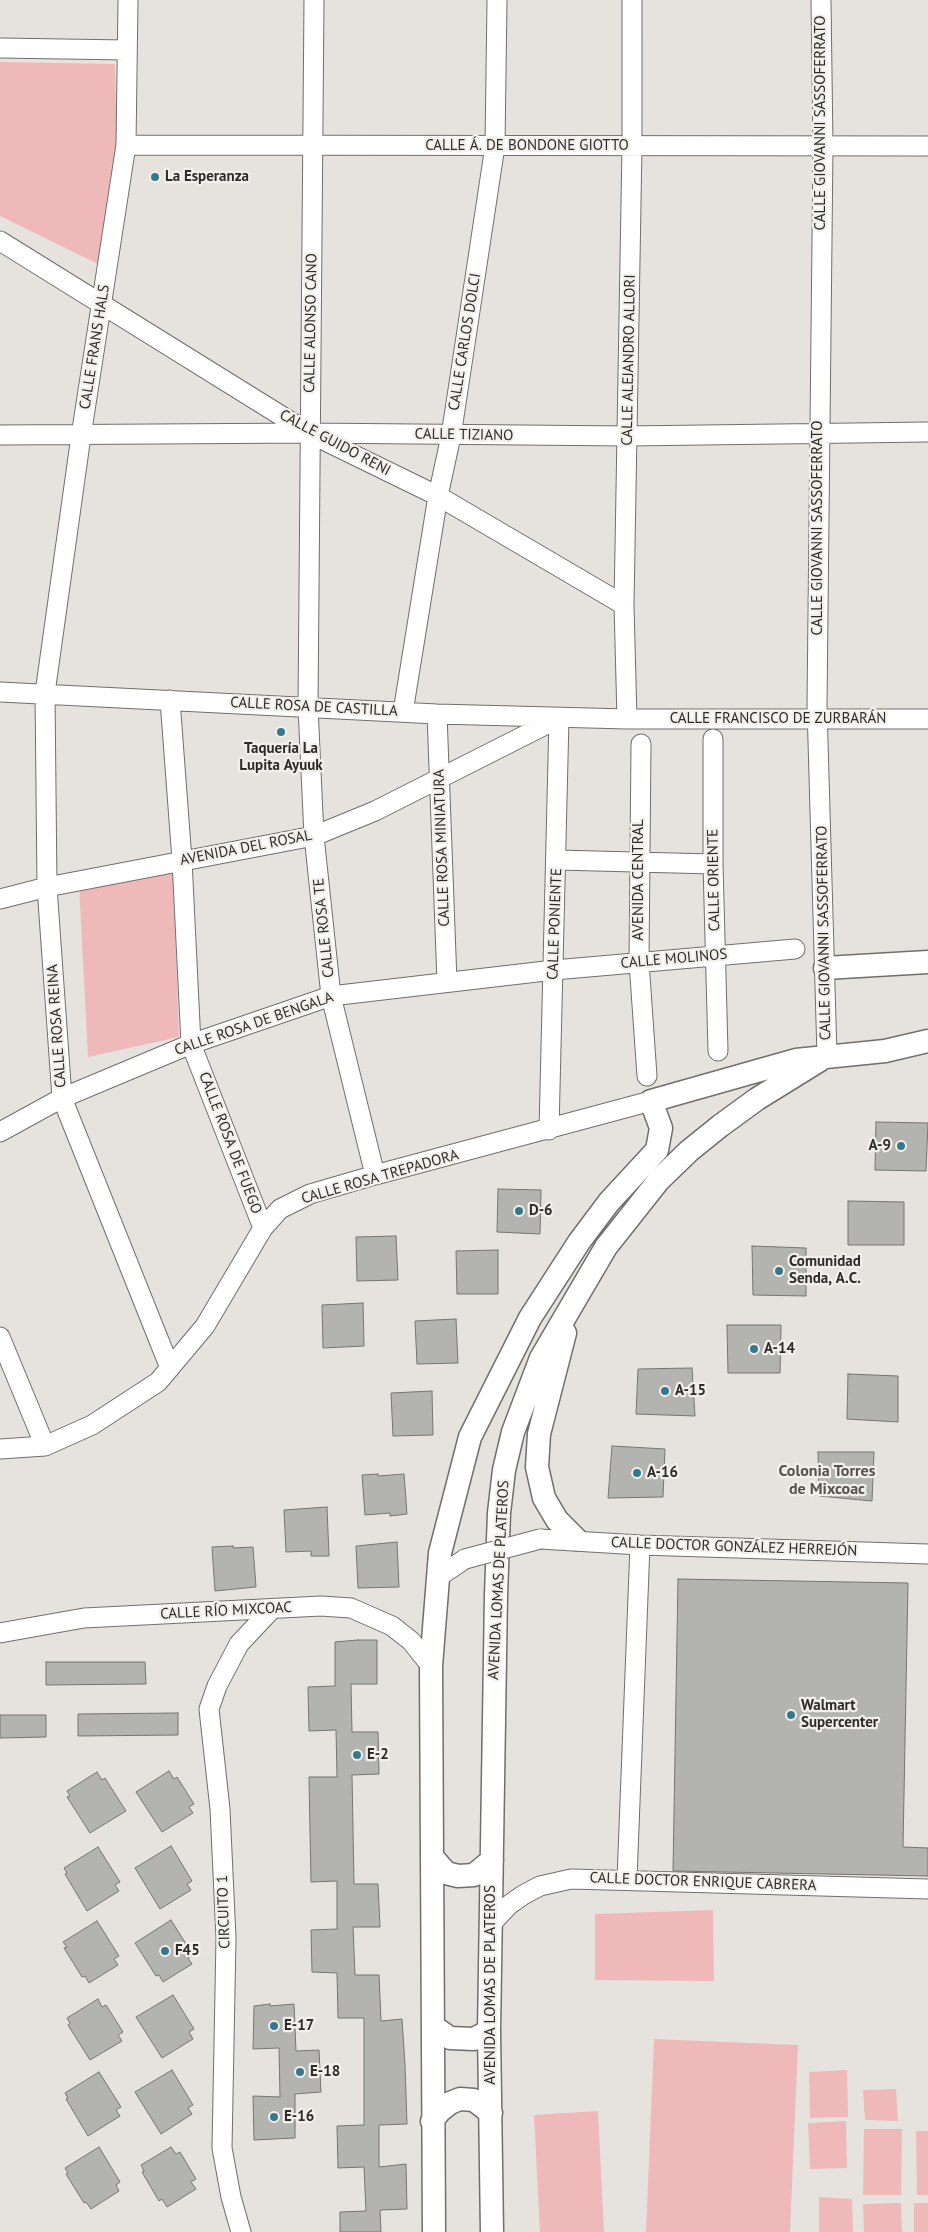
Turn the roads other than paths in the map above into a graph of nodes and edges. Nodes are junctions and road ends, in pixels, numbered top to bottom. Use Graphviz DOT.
graph roads {
  1 [pos="128,0"];
  2 [pos="314,0"];
  3 [pos="497,0"];
  4 [pos="632,0"];
  5 [pos="821,0"];
  6 [pos="0,48"];
  7 [pos="127,50"];
  8 [pos="126,145"];
  9 [pos="314,146"];
  10 [pos="495,146"];
  11 [pos="632,146"];
  12 [pos="822,146"];
  13 [pos="928,146"];
  14 [pos="0,241"];
  15 [pos="102,305"];
  16 [pos="928,432"];
  17 [pos="309,433"];
  18 [pos="818,433"];
  19 [pos="0,435"];
  20 [pos="81,436"];
  21 [pos="451,436"];
  22 [pos="628,436"];
  23 [pos="438,496"];
  24 [pos="624,605"];
  25 [pos="0,692"];
  26 [pos="45,693"];
  27 [pos="170,700"];
  28 [pos="308,707"];
  29 [pos="403,712"];
  30 [pos="437,714"];
  31 [pos="559,718"];
  32 [pos="628,719"];
  33 [pos="817,719"];
  34 [pos="928,719"];
  35 [pos="713,739"];
  36 [pos="641,744"];
  37 [pos="439,777"];
  38 [pos="314,836"];
  39 [pos="182,860"];
  40 [pos="557,860"];
  41 [pos="638,862"];
  42 [pos="713,864"];
  43 [pos="47,887"];
  44 [pos="0,899"];
  45 [pos="795,949"];
  46 [pos="715,956"];
  47 [pos="639,962"];
  48 [pos="928,962"];
  49 [pos="825,968"];
  50 [pos="554,970"];
  51 [pos="447,982"];
  52 [pos="331,996"];
  53 [pos="928,1041"];
  54 [pos="191,1044"];
  55 [pos="718,1051"];
  56 [pos="885,1051"];
  57 [pos="928,1054"];
  58 [pos="827,1056"];
  59 [pos="647,1076"];
  60 [pos="62,1098"];
  61 [pos="651,1101"];
  62 [pos="549,1130"];
  63 [pos="0,1132"];
  64 [pos="375,1175"];
  65 [pos="263,1228"];
  66 [pos="573,1305"];
  67 [pos="0,1337"];
  68 [pos="170,1368"];
  69 [pos="45,1446"];
  70 [pos="0,1449"];
  71 [pos="576,1539"];
  72 [pos="640,1544"];
  73 [pos="928,1554"];
  74 [pos="438,1577"];
  75 [pos="271,1610"];
  76 [pos="0,1633"];
  77 [pos="431,1666"];
  78 [pos="434,1859"];
  79 [pos="492,1860"];
  80 [pos="628,1879"];
  81 [pos="928,1889"];
  82 [pos="492,1923"];
  83 [pos="434,2027"];
  84 [pos="488,2031"];
  85 [pos="491,2113"];
  86 [pos="432,2122"];
  87 [pos="241,2232"];
  88 [pos="434,2232"];
  89 [pos="492,2232"];
  1 -- 7 [label="street, CALLE FRANS HALS"];
  2 -- 9 [label="street, CALLE ALONSO CANO"];
  3 -- 10 [label="street, CALLE CARLOS DOLCI"];
  4 -- 11 [label="street, CALLE ALEJANDRO ALLORI"];
  5 -- 12 [label="street, CALLE GIOVANNI SASSOFERRATO"];
  6 -- 7 [label="street"];
  7 -- 8 [label="street, CALLE FRANS HALS"];
  8 -- 9 [label="street, CALLE Á. DE BONDONE GIOTTO"];
  8 -- 15 [label="street, CALLE FRANS HALS"];
  9 -- 10 [label="street, CALLE Á. DE BONDONE GIOTTO"];
  9 -- 17 [label="street, CALLE ALONSO CANO"];
  10 -- 11 [label="street, CALLE Á. DE BONDONE GIOTTO"];
  10 -- 21 [label="street, CALLE CARLOS DOLCI"];
  11 -- 12 [label="street, CALLE Á. DE BONDONE GIOTTO"];
  11 -- 22 [label="street, CALLE ALEJANDRO ALLORI"];
  12 -- 13 [label="street, CALLE Á. DE BONDONE GIOTTO"];
  12 -- 18 [label="street, CALLE GIOVANNI SASSOFERRATO"];
  14 -- 15 [label="street, CALLE GUIDO RENI"];
  15 -- 17 [label="street, CALLE GUIDO RENI"];
  15 -- 20 [label="street, CALLE FRANS HALS"];
  16 -- 18 [label="street, CALLE TIZIANO"];
  17 -- 20 [label="street, CALLE TIZIANO"];
  17 -- 21 [label="street, CALLE TIZIANO"];
  17 -- 23 [label="street, CALLE GUIDO RENI"];
  17 -- 28 [label="street, CALLE ALONSO CANO"];
  18 -- 22 [label="street, CALLE TIZIANO"];
  18 -- 33 [label="street, CALLE GIOVANNI SASSOFERRATO"];
  19 -- 20 [label="street, CALLE TIZIANO"];
  20 -- 26 [label="street, CALLE FRANS HALS"];
  21 -- 22 [label="street, CALLE TIZIANO"];
  21 -- 23 [label="street, CALLE CARLOS DOLCI"];
  22 -- 24 [label="street, CALLE ALEJANDRO ALLORI"];
  23 -- 24 [label="street, CALLE GUIDO RENI"];
  23 -- 29 [label="street, CALLE CARLOS DOLCI"];
  24 -- 32 [label="street, CALLE ALEJANDRO ALLORI"];
  25 -- 26 [label="street, CALLE ROSA DE CASTILLA"];
  26 -- 27 [label="street, CALLE ROSA DE CASTILLA"];
  26 -- 43 [label="street, CALLE ROSA REINA"];
  27 -- 28 [label="street, CALLE ROSA DE CASTILLA"];
  27 -- 39 [label="street, CALLE ROSA DE FUEGO"];
  28 -- 29 [label="street, CALLE ROSA DE CASTILLA"];
  28 -- 38 [label="street, CALLE ROSA TE"];
  29 -- 30 [label="street, CALLE ROSA DE CASTILLA"];
  30 -- 31 [label="street, CALLE ROSA DE CASTILLA"];
  30 -- 37 [label="street, CALLE ROSA MINIATURA"];
  31 -- 32 [label="street, CALLE ROSA DE CASTILLA"];
  31 -- 37 [label="street, AVENIDA DEL ROSAL"];
  31 -- 40 [label="street, CALLE PONIENTE"];
  32 -- 33 [label="street, CALLE FRANCISCO DE ZURBARÁN"];
  33 -- 34 [label="street, CALLE FRANCISCO DE ZURBARÁN"];
  33 -- 49 [label="street, CALLE GIOVANNI SASSOFERRATO"];
  35 -- 42 [label="street, CALLE ORIENTE"];
  36 -- 41 [label="street, AVENIDA CENTRAL"];
  37 -- 38 [label="street, AVENIDA DEL ROSAL"];
  37 -- 51 [label="street, CALLE ROSA MINIATURA"];
  38 -- 39 [label="street, AVENIDA DEL ROSAL"];
  38 -- 52 [label="street, CALLE ROSA TE"];
  39 -- 43 [label="street, AVENIDA DEL ROSAL"];
  39 -- 54 [label="street, CALLE ROSA DE FUEGO"];
  40 -- 41 [label="street"];
  40 -- 50 [label="street, CALLE PONIENTE"];
  41 -- 42 [label="street"];
  41 -- 47 [label="street, AVENIDA CENTRAL"];
  42 -- 46 [label="street, CALLE ORIENTE"];
  43 -- 44 [label="street, AVENIDA DEL ROSAL"];
  43 -- 60 [label="street, CALLE ROSA REINA"];
  45 -- 46 [label="street, CALLE MOLINOS"];
  46 -- 47 [label="street, CALLE MOLINOS"];
  46 -- 55 [label="street, CALLE ORIENTE"];
  47 -- 50 [label="street, CALLE MOLINOS"];
  47 -- 59 [label="street, AVENIDA CENTRAL"];
  48 -- 49 [label="main road"];
  49 -- 58 [label="street, CALLE GIOVANNI SASSOFERRATO"];
  50 -- 51 [label="street, CALLE ROSA DE BENGALA"];
  50 -- 62 [label="street, CALLE PONIENTE"];
  51 -- 52 [label="street, CALLE ROSA DE BENGALA"];
  52 -- 54 [label="street, CALLE ROSA DE BENGALA"];
  52 -- 64 [label="street, CALLE ROSA TE"];
  53 -- 56 [label="main road"];
  54 -- 60 [label="street, CALLE ROSA DE BENGALA"];
  54 -- 65 [label="street, CALLE ROSA DE FUEGO"];
  56 -- 57 [label="main road"];
  56 -- 58 [label="main road"];
  58 -- 61 [label="main road, CALLE ROSA TREPADORA"];
  58 -- 66 [label="main road, AVENIDA LOMAS DE PLATEROS"];
  60 -- 63 [label="street, CALLE ROSA DE BENGALA"];
  60 -- 68 [label="street, CALLE ROSA REINA"];
  61 -- 62 [label="street, CALLE ROSA TREPADORA"];
  61 -- 74 [label="main road"];
  62 -- 64 [label="street, CALLE ROSA TREPADORA"];
  64 -- 65 [label="street, CALLE ROSA TREPADORA"];
  65 -- 68 [label="street, CALLE ROSA TREPADORA"];
  66 -- 71 [label="main road"];
  66 -- 79 [label="main road, AVENIDA LOMAS DE PLATEROS"];
  67 -- 69 [label="street"];
  68 -- 69 [label="street, CALLE ROSA TREPADORA"];
  69 -- 70 [label="street, CALLE ROSA TREPADORA"];
  71 -- 72 [label="street, CALLE DOCTOR GONZÁLEZ HERREJÓN"];
  71 -- 74 [label="street, CALLE DOCTOR GONZÁLEZ HERREJÓN, bridge"];
  72 -- 73 [label="street, CALLE DOCTOR GONZÁLEZ HERREJÓN"];
  72 -- 80 [label="street"];
  74 -- 77 [label="main road"];
  75 -- 76 [label="street, CALLE RÍO MIXCOAC"];
  75 -- 77 [label="street, CALLE RÍO MIXCOAC"];
  75 -- 87 [label="street, CIRCUITO 1"];
  77 -- 78 [label="main road"];
  78 -- 79 [label="main road"];
  78 -- 83 [label="main road"];
  79 -- 82 [label="main road, AVENIDA LOMAS DE PLATEROS"];
  80 -- 81 [label="street, CALLE DOCTOR ENRIQUE CABRERA"];
  80 -- 82 [label="street, CALLE DOCTOR ENRIQUE CABRERA"];
  82 -- 84 [label="main road, AVENIDA LOMAS DE PLATEROS"];
  83 -- 84 [label="main road"];
  83 -- 86 [label="main road"];
  84 -- 85 [label="main road, AVENIDA LOMAS DE PLATEROS"];
  85 -- 86 [label="main road"];
  85 -- 89 [label="main road, AVENIDA LOMAS DE PLATEROS"];
  86 -- 88 [label="main road"];
}
